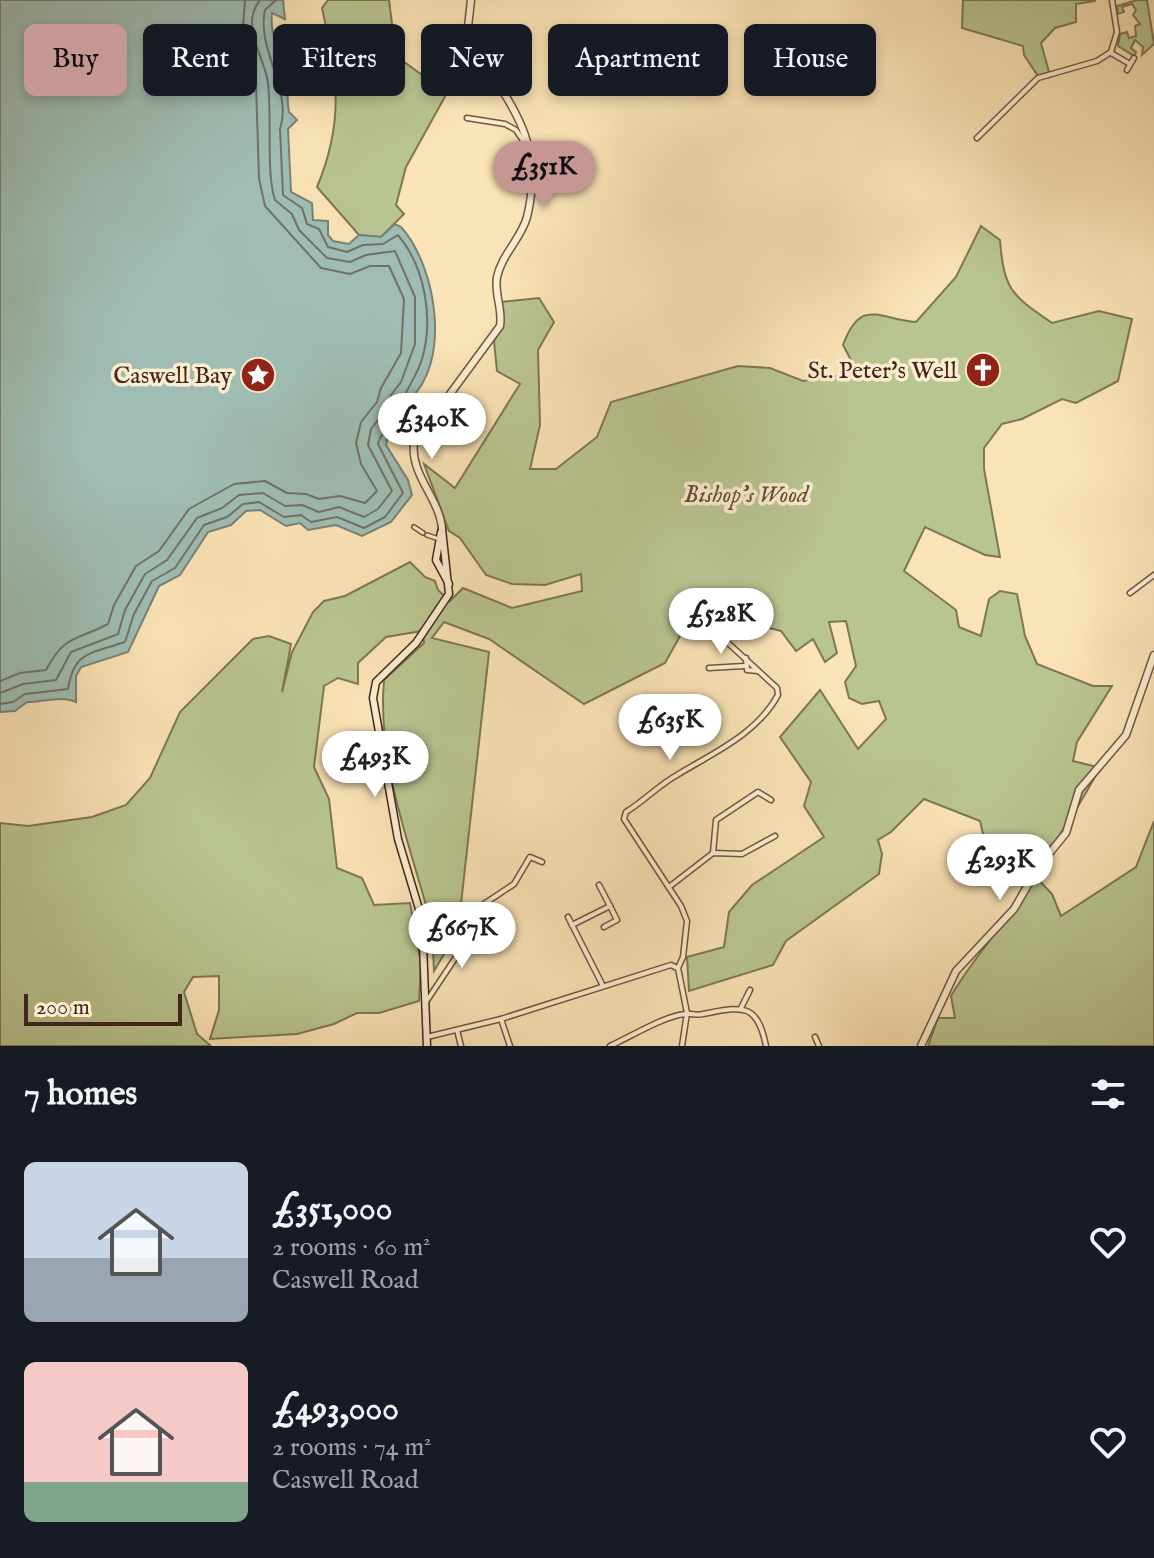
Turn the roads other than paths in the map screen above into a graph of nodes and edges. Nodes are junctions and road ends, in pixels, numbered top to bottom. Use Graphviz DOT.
graph roads {
  1 [pos="471,0"];
  2 [pos="1112,0"];
  3 [pos="1111,52"];
  4 [pos="1134,58"];
  5 [pos="1130,64"];
  6 [pos="1127,70"];
  7 [pos="467,118"];
  8 [pos="982,132"];
  9 [pos="977,138"];
  10 [pos="988,138"];
  11 [pos="531,149"];
  12 [pos="414,527"];
  13 [pos="442,529"];
  14 [pos="439,539"];
  15 [pos="1154,575"];
  16 [pos="451,589"];
  17 [pos="1130,593"];
  18 [pos="716,632"];
  19 [pos="1154,655"];
  20 [pos="746,658"];
  21 [pos="744,666"];
  22 [pos="709,668"];
  23 [pos="758,671"];
  24 [pos="771,800"];
  25 [pos="775,836"];
  26 [pos="713,853"];
  27 [pos="542,862"];
  28 [pos="599,885"];
  29 [pos="669,887"];
  30 [pos="610,906"];
  31 [pos="568,917"];
  32 [pos="572,925"];
  33 [pos="604,927"];
  34 [pos="678,968"];
  35 [pos="602,984"];
  36 [pos="750,990"];
  37 [pos="425,1004"];
  38 [pos="741,1008"];
  39 [pos="687,1013"];
  40 [pos="501,1019"];
  41 [pos="457,1030"];
  42 [pos="427,1037"];
  43 [pos="815,1037"];
  44 [pos="427,1046"];
  45 [pos="461,1046"];
  46 [pos="510,1046"];
  47 [pos="610,1046"];
  48 [pos="682,1046"];
  49 [pos="766,1046"];
  50 [pos="819,1046"];
  51 [pos="921,1046"];
  1 -- 11 [label="street"];
  2 -- 3 [label="street"];
  3 -- 5 [label="street"];
  3 -- 8 [label="street"];
  4 -- 5 [label="street"];
  5 -- 6 [label="street"];
  7 -- 11 [label="street"];
  8 -- 9 [label="street"];
  8 -- 10 [label="street"];
  11 -- 13 [label="street"];
  12 -- 14 [label="street"];
  13 -- 14 [label="street"];
  13 -- 16 [label="street"];
  14 -- 16 [label="street"];
  15 -- 17 [label="street"];
  16 -- 37 [label="street"];
  18 -- 20 [label="street"];
  19 -- 51 [label="street"];
  20 -- 21 [label="street"];
  20 -- 23 [label="street"];
  21 -- 22 [label="street"];
  21 -- 23 [label="street"];
  23 -- 29 [label="street"];
  24 -- 26 [label="street"];
  25 -- 26 [label="street"];
  26 -- 29 [label="street"];
  27 -- 37 [label="street"];
  28 -- 30 [label="street"];
  29 -- 34 [label="street"];
  30 -- 32 [label="street"];
  30 -- 33 [label="street"];
  31 -- 32 [label="street"];
  32 -- 35 [label="street"];
  34 -- 35 [label="street"];
  34 -- 39 [label="street"];
  35 -- 40 [label="street"];
  36 -- 38 [label="street"];
  37 -- 42 [label="street"];
  38 -- 39 [label="street"];
  38 -- 49 [label="street"];
  39 -- 47 [label="street"];
  39 -- 48 [label="street"];
  40 -- 41 [label="street"];
  40 -- 46 [label="street"];
  41 -- 42 [label="street"];
  41 -- 45 [label="street"];
  42 -- 44 [label="street"];
  43 -- 50 [label="street"];
}
